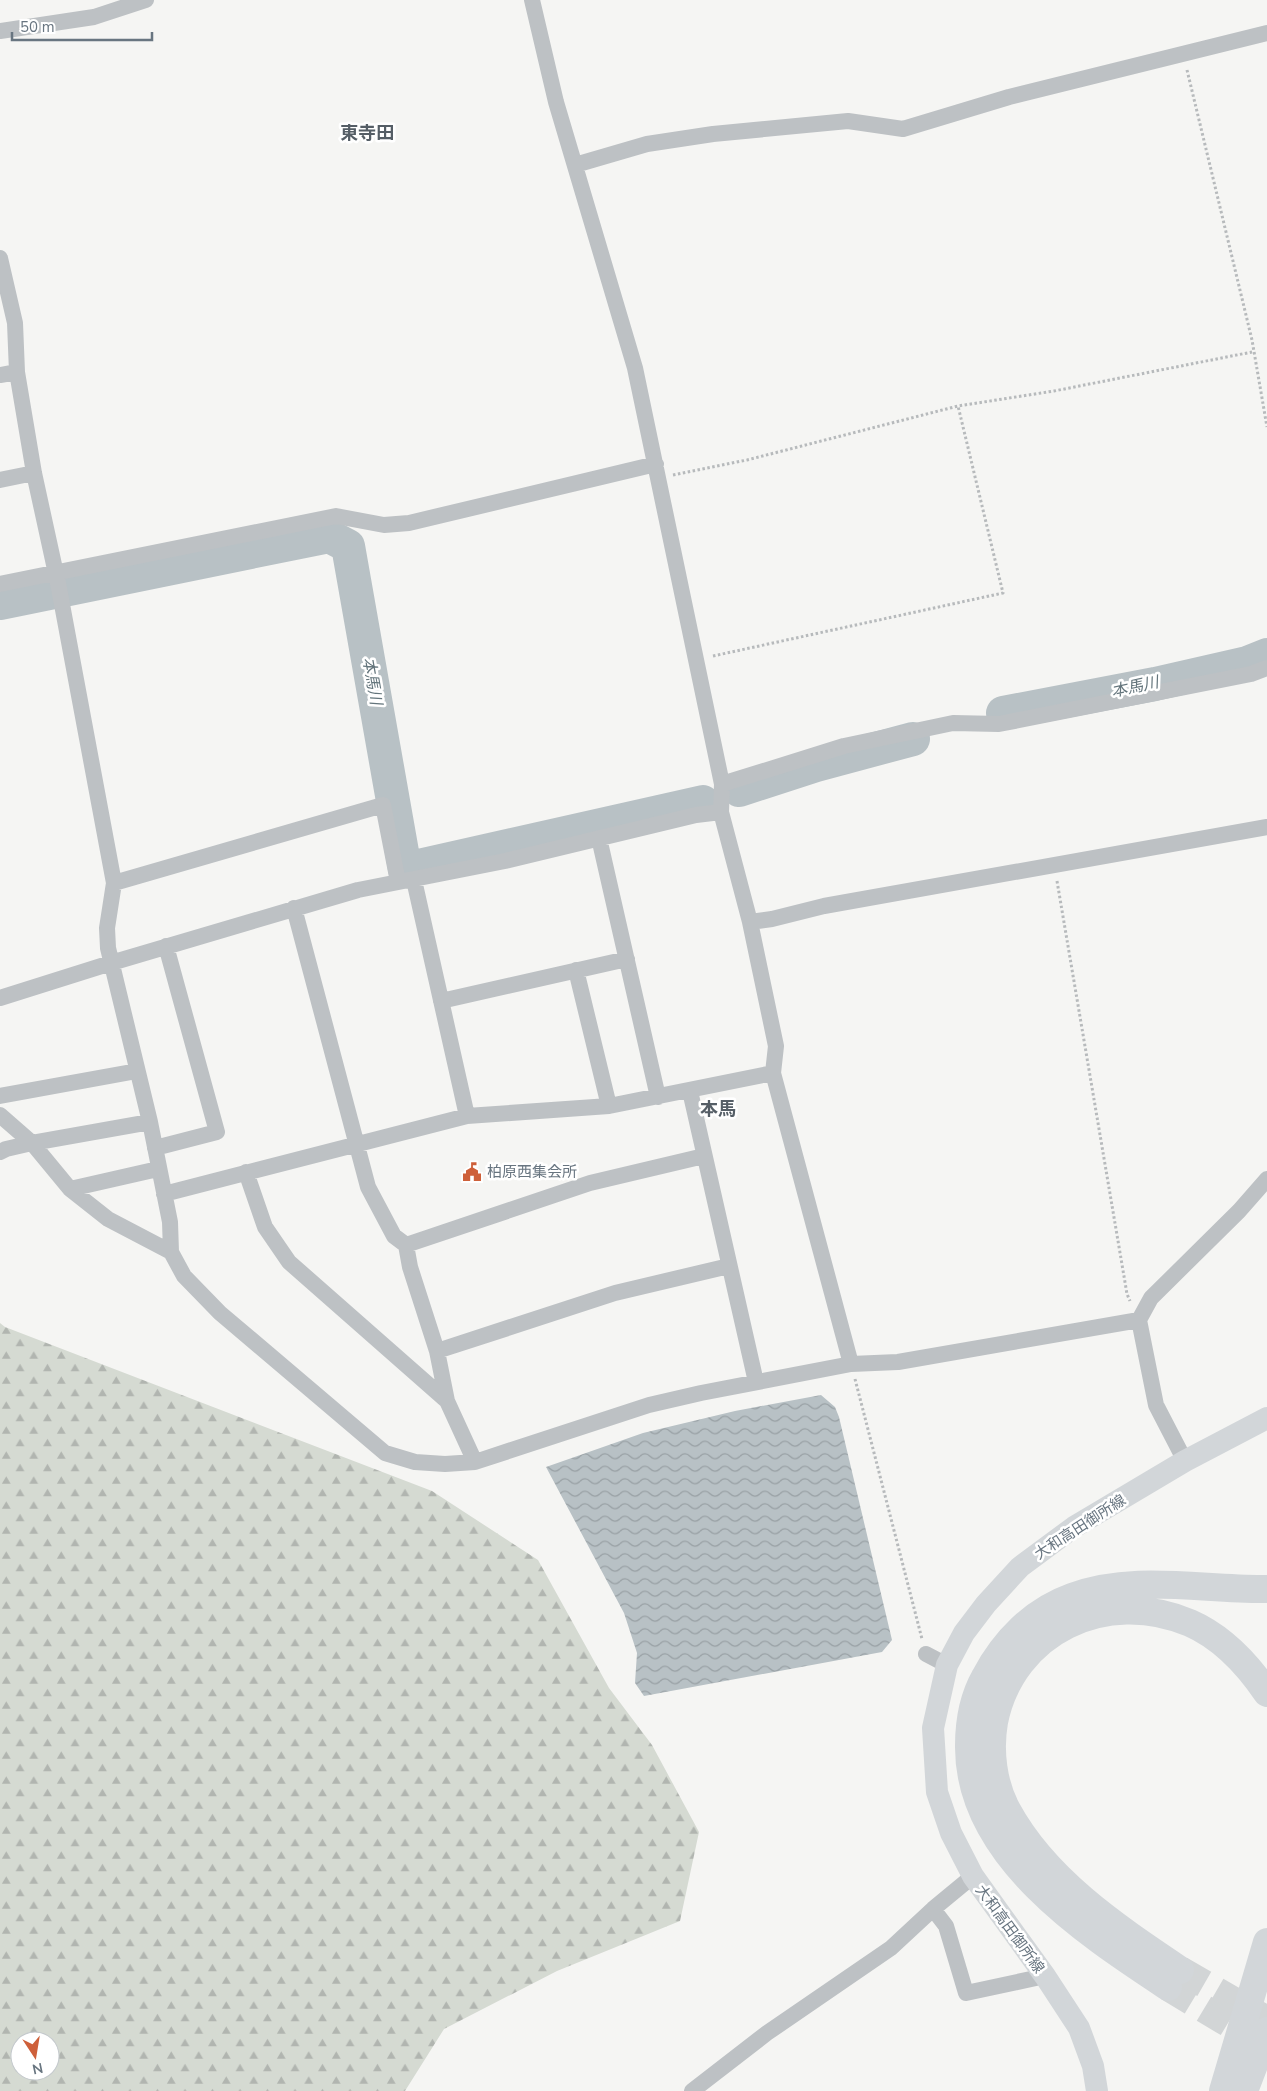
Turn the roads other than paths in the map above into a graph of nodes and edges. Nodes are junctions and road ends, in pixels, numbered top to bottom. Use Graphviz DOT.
graph roads {
  1 [pos="146,0"];
  2 [pos="532,0"];
  3 [pos="0,31"];
  4 [pos="1267,33"];
  5 [pos="575,165"];
  6 [pos="0,258"];
  7 [pos="17,372"];
  8 [pos="0,376"];
  9 [pos="657,471"];
  10 [pos="34,473"];
  11 [pos="0,480"];
  12 [pos="57,578"];
  13 [pos="0,584"];
  14 [pos="1267,668"];
  15 [pos="722,798"];
  16 [pos="1267,828"];
  17 [pos="599,838"];
  18 [pos="406,881"];
  19 [pos="114,883"];
  20 [pos="294,908"];
  21 [pos="750,922"];
  22 [pos="166,946"];
  23 [pos="627,959"];
  24 [pos="111,963"];
  25 [pos="576,970"];
  26 [pos="0,998"];
  27 [pos="441,1001"];
  28 [pos="137,1071"];
  29 [pos="772,1073"];
  30 [pos="690,1091"];
  31 [pos="0,1096"];
  32 [pos="658,1097"];
  33 [pos="609,1106"];
  34 [pos="0,1115"];
  35 [pos="467,1116"];
  36 [pos="150,1122"];
  37 [pos="32,1143"];
  38 [pos="356,1144"];
  39 [pos="155,1148"];
  40 [pos="0,1152"];
  41 [pos="704,1156"];
  42 [pos="158,1170"];
  43 [pos="246,1172"];
  44 [pos="1267,1180"];
  45 [pos="70,1189"];
  46 [pos="164,1194"];
  47 [pos="406,1245"];
  48 [pos="171,1252"];
  49 [pos="728,1266"];
  50 [pos="1139,1320"];
  51 [pos="437,1351"];
  52 [pos="851,1364"];
  53 [pos="756,1382"];
  54 [pos="447,1401"];
  55 [pos="1267,1418"];
  56 [pos="1185,1461"];
  57 [pos="475,1462"];
  58 [pos="1267,1589"];
  59 [pos="926,1654"];
  60 [pos="947,1665"];
  61 [pos="1267,1694"];
  62 [pos="973,1876"];
  63 [pos="932,1909"];
  64 [pos="1267,1942"];
  65 [pos="1045,1976"];
  66 [pos="1267,2032"];
  67 [pos="692,2091"];
  68 [pos="1097,2091"];
  69 [pos="1223,2091"];
  70 [pos="1244,2091"];
  1 -- 3 [label="street"];
  2 -- 5 [label="street"];
  4 -- 5 [label="street"];
  5 -- 9 [label="street"];
  6 -- 7 [label="street"];
  7 -- 8 [label="street"];
  7 -- 10 [label="street"];
  9 -- 12 [label="street"];
  9 -- 15 [label="street"];
  10 -- 11 [label="street"];
  10 -- 12 [label="street"];
  12 -- 13 [label="street"];
  12 -- 19 [label="street"];
  14 -- 15 [label="street"];
  15 -- 17 [label="street"];
  15 -- 21 [label="street"];
  16 -- 21 [label="street"];
  17 -- 18 [label="street"];
  17 -- 23 [label="street"];
  18 -- 19 [label="street"];
  18 -- 20 [label="street"];
  18 -- 27 [label="street"];
  19 -- 24 [label="street"];
  20 -- 22 [label="street"];
  20 -- 38 [label="street"];
  21 -- 29 [label="street"];
  22 -- 24 [label="street"];
  22 -- 39 [label="street"];
  23 -- 25 [label="street"];
  23 -- 32 [label="street"];
  24 -- 26 [label="street"];
  24 -- 28 [label="street"];
  25 -- 27 [label="street"];
  25 -- 33 [label="street"];
  27 -- 35 [label="street"];
  28 -- 31 [label="street"];
  28 -- 36 [label="street"];
  29 -- 30 [label="street"];
  29 -- 52 [label="street"];
  30 -- 32 [label="street"];
  30 -- 41 [label="street"];
  32 -- 33 [label="street"];
  33 -- 35 [label="street"];
  34 -- 37 [label="street"];
  35 -- 38 [label="street"];
  36 -- 37 [label="street"];
  36 -- 39 [label="street"];
  37 -- 40 [label="street"];
  37 -- 45 [label="street"];
  38 -- 43 [label="street"];
  38 -- 47 [label="street"];
  39 -- 42 [label="street"];
  41 -- 47 [label="street"];
  41 -- 49 [label="street"];
  42 -- 45 [label="street"];
  42 -- 46 [label="street"];
  43 -- 46 [label="street"];
  43 -- 54 [label="street"];
  44 -- 50 [label="street"];
  45 -- 48 [label="street"];
  46 -- 48 [label="street"];
  47 -- 51 [label="street"];
  48 -- 57 [label="street"];
  49 -- 51 [label="street"];
  49 -- 53 [label="street"];
  50 -- 52 [label="street"];
  50 -- 56 [label="street"];
  51 -- 54 [label="street"];
  52 -- 53 [label="street"];
  53 -- 57 [label="street"];
  54 -- 57 [label="street"];
  55 -- 56 [label="main road, 大和高田御所線"];
  56 -- 60 [label="main road, 大和高田御所線"];
  58 -- 61 [label="highway"];
  59 -- 60 [label="street"];
  60 -- 62 [label="main road, 大和高田御所線"];
  62 -- 63 [label="street"];
  62 -- 65 [label="main road, 大和高田御所線"];
  63 -- 65 [label="street"];
  63 -- 67 [label="street"];
  64 -- 69 [label="highway"];
  65 -- 68 [label="main road, 大和高田御所線"];
  66 -- 70 [label="highway"];
}
